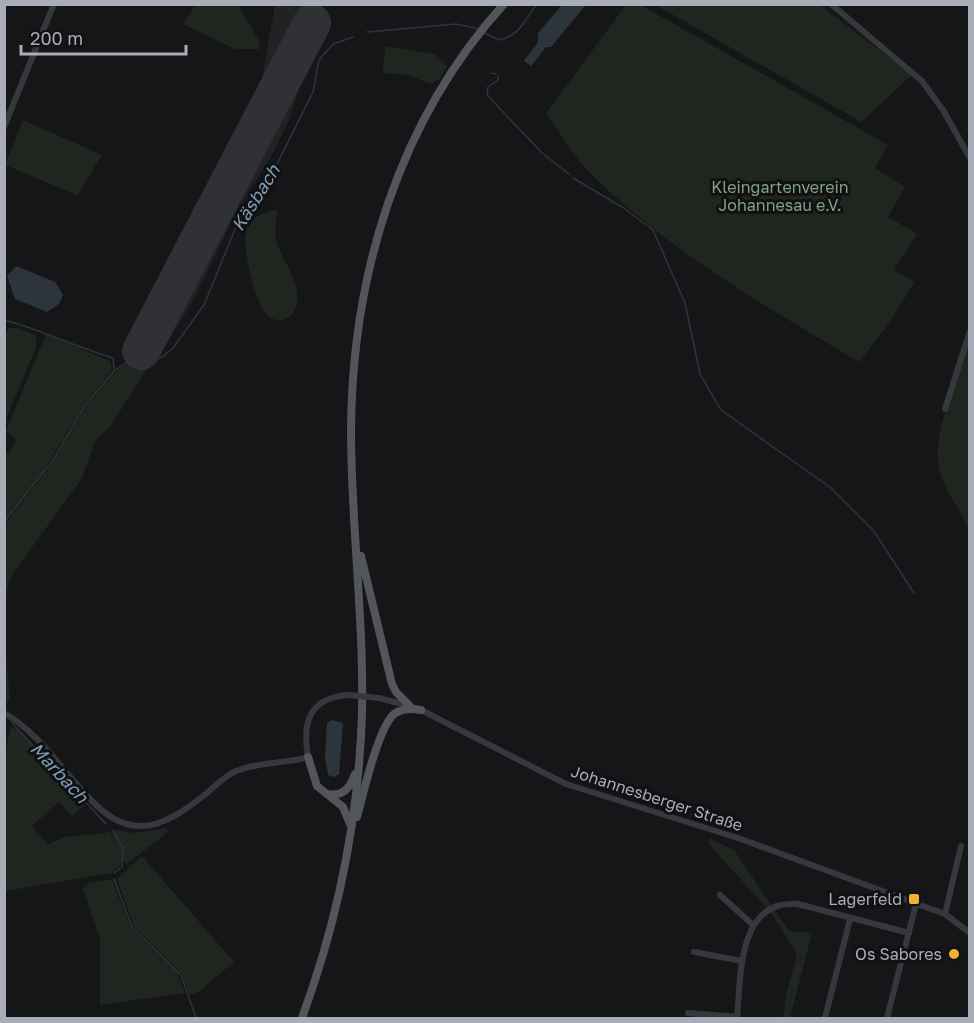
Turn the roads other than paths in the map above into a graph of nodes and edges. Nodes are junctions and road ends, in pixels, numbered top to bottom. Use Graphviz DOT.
graph roads {
  1 [pos="54,4"];
  2 [pos="831,4"];
  3 [pos="502,7"];
  4 [pos="4,127"];
  5 [pos="969,158"];
  6 [pos="969,331"];
  7 [pos="945,409"];
  8 [pos="355,525"];
  9 [pos="410,706"];
  10 [pos="421,710"];
  11 [pos="4,713"];
  12 [pos="308,757"];
  13 [pos="359,761"];
  14 [pos="323,792"];
  15 [pos="351,827"];
  16 [pos="961,846"];
  17 [pos="348,848"];
  18 [pos="720,895"];
  19 [pos="916,903"];
  20 [pos="945,914"];
  21 [pos="850,919"];
  22 [pos="753,925"];
  23 [pos="909,933"];
  24 [pos="969,933"];
  25 [pos="694,952"];
  26 [pos="742,962"];
  27 [pos="688,1013"];
  28 [pos="302,1018"];
  29 [pos="737,1018"];
  30 [pos="825,1018"];
  31 [pos="887,1018"];
  1 -- 4 [label="street"];
  2 -- 5 [label="street"];
  3 -- 8 [label="main road"];
  6 -- 7 [label="street"];
  8 -- 9 [label="main road"];
  8 -- 13 [label="main road"];
  9 -- 10 [label="street, Johannesberger Straße"];
  9 -- 12 [label="street, Johannesberger Straße, bridge"];
  10 -- 17 [label="main road"];
  10 -- 19 [label="street, Johannesberger Straße"];
  11 -- 12 [label="street"];
  12 -- 14 [label="main road"];
  13 -- 14 [label="main road"];
  13 -- 15 [label="main road"];
  14 -- 15 [label="main road"];
  15 -- 17 [label="main road"];
  16 -- 20 [label="street"];
  17 -- 28 [label="main road"];
  18 -- 22 [label="street"];
  19 -- 20 [label="street, Johannesberger Straße"];
  19 -- 23 [label="street"];
  20 -- 24 [label="street, Johannesberger Straße"];
  21 -- 22 [label="street"];
  21 -- 23 [label="street"];
  21 -- 30 [label="street"];
  22 -- 26 [label="street"];
  23 -- 31 [label="street"];
  25 -- 26 [label="street"];
  26 -- 29 [label="street"];
  27 -- 29 [label="street"];
}
